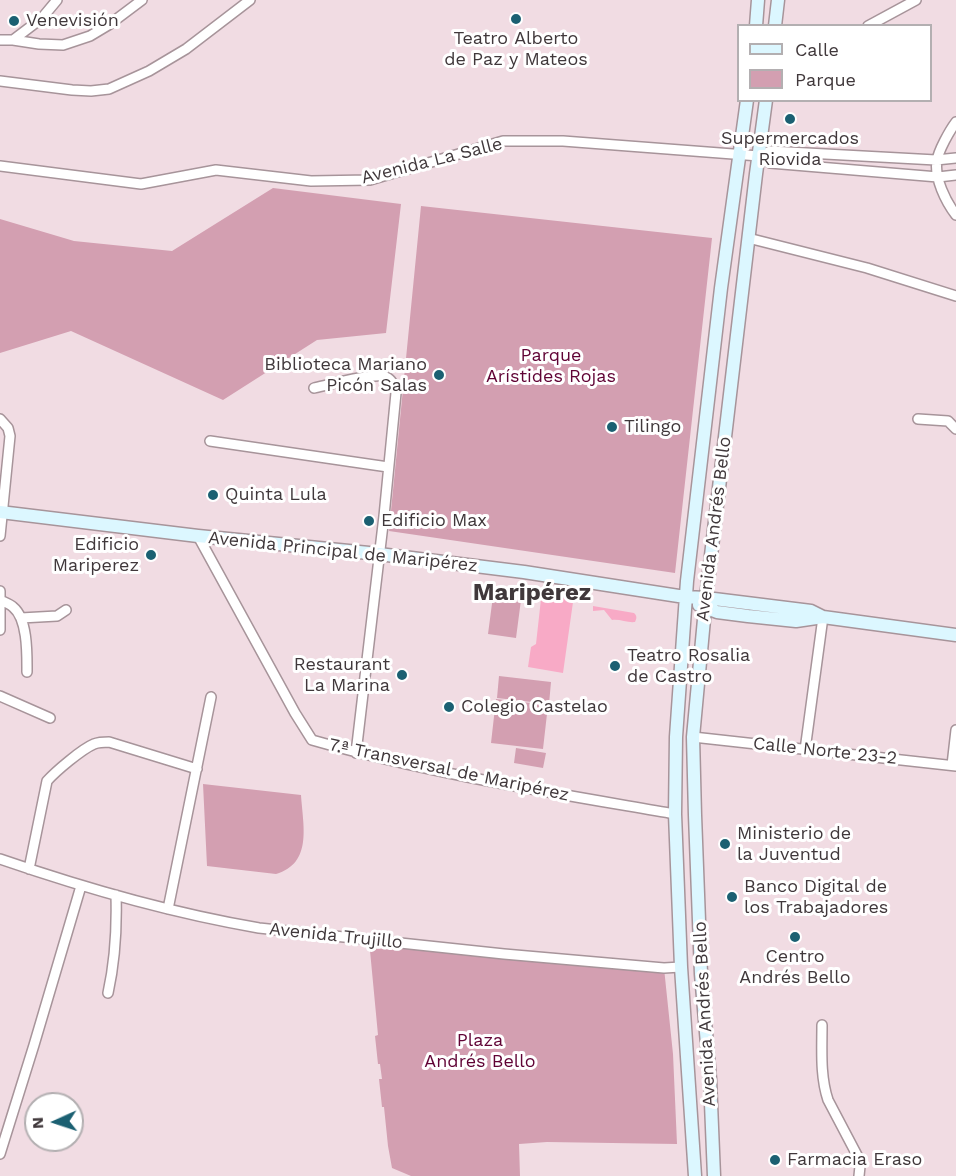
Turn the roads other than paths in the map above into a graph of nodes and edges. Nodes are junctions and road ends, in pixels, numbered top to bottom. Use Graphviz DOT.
graph roads {
  1 [pos="57,0"];
  2 [pos="142,0"];
  3 [pos="250,0"];
  4 [pos="758,0"];
  5 [pos="778,0"];
  6 [pos="916,0"];
  7 [pos="756,24"];
  8 [pos="775,24"];
  9 [pos="872,24"];
  10 [pos="0,40"];
  11 [pos="13,40"];
  12 [pos="0,81"];
  13 [pos="747,102"];
  14 [pos="766,102"];
  15 [pos="956,122"];
  16 [pos="741,154"];
  17 [pos="759,156"];
  18 [pos="956,158"];
  19 [pos="936,160"];
  20 [pos="0,166"];
  21 [pos="956,175"];
  22 [pos="938,177"];
  23 [pos="956,215"];
  24 [pos="748,238"];
  25 [pos="956,296"];
  26 [pos="314,388"];
  27 [pos="0,419"];
  28 [pos="918,419"];
  29 [pos="956,429"];
  30 [pos="210,441"];
  31 [pos="388,467"];
  32 [pos="2,512"];
  33 [pos="0,536"];
  34 [pos="198,536"];
  35 [pos="379,554"];
  36 [pos="0,591"];
  37 [pos="685,597"];
  38 [pos="0,600"];
  39 [pos="705,603"];
  40 [pos="66,610"];
  41 [pos="824,617"];
  42 [pos="21,618"];
  43 [pos="0,630"];
  44 [pos="956,634"];
  45 [pos="27,672"];
  46 [pos="0,696"];
  47 [pos="211,697"];
  48 [pos="50,718"];
  49 [pos="956,730"];
  50 [pos="693,737"];
  51 [pos="806,750"];
  52 [pos="356,753"];
  53 [pos="954,766"];
  54 [pos="197,769"];
  55 [pos="675,814"];
  56 [pos="0,859"];
  57 [pos="29,869"];
  58 [pos="81,886"];
  59 [pos="116,895"];
  60 [pos="168,909"];
  61 [pos="681,967"];
  62 [pos="108,993"];
  63 [pos="822,1025"];
  64 [pos="0,1154"];
  65 [pos="695,1176"];
  66 [pos="714,1176"];
  67 [pos="858,1176"];
  1 -- 11 [label="street"];
  2 -- 11 [label="street"];
  3 -- 12 [label="street"];
  4 -- 7 [label="street"];
  5 -- 8 [label="street"];
  6 -- 9 [label="street"];
  10 -- 11 [label="street"];
  13 -- 16 [label="street, Avenida Andrés Bello"];
  14 -- 17 [label="street, Avenida Andrés Bello"];
  15 -- 19 [label="street"];
  16 -- 17 [label="street, Avenida La Salle"];
  16 -- 20 [label="street, Avenida La Salle"];
  16 -- 37 [label="street, Avenida Andrés Bello"];
  17 -- 19 [label="street, Avenida La Salle"];
  17 -- 22 [label="street, Avenida La Salle"];
  17 -- 24 [label="street, Avenida Andrés Bello"];
  18 -- 19 [label="street, Avenida La Salle"];
  19 -- 22 [label="street"];
  21 -- 22 [label="street, Avenida La Salle"];
  22 -- 23 [label="street"];
  24 -- 25 [label="street"];
  24 -- 39 [label="street, Avenida Andrés Bello"];
  26 -- 31 [label="street"];
  27 -- 32 [label="street"];
  28 -- 29 [label="street"];
  30 -- 31 [label="street"];
  31 -- 35 [label="street"];
  32 -- 33 [label="street"];
  32 -- 34 [label="street, Avenida Principal de Maripérez"];
  34 -- 35 [label="street, Avenida Principal de Maripérez"];
  34 -- 52 [label="street, 7.ª Transversal de Maripérez"];
  35 -- 37 [label="street, Avenida Principal de Maripérez"];
  35 -- 52 [label="street"];
  36 -- 38 [label="street"];
  37 -- 39 [label="street, Avenida Principal de Maripérez"];
  37 -- 55 [label="street, Avenida Andrés Bello"];
  38 -- 42 [label="street"];
  38 -- 43 [label="street"];
  39 -- 41 [label="street, Avenida Principal de Maripérez"];
  39 -- 50 [label="street, Avenida Andrés Bello"];
  40 -- 42 [label="street"];
  41 -- 44 [label="street, Avenida Principal de Maripérez"];
  41 -- 51 [label="street"];
  42 -- 45 [label="street"];
  46 -- 48 [label="street"];
  47 -- 54 [label="street"];
  49 -- 53 [label="street"];
  50 -- 51 [label="street, Calle Norte 23-2"];
  50 -- 66 [label="street, Avenida Andrés Bello"];
  51 -- 53 [label="street, Calle Norte 23-2"];
  52 -- 55 [label="street, 7.ª Transversal de Maripérez"];
  54 -- 57 [label="street"];
  54 -- 60 [label="street"];
  55 -- 61 [label="street, Avenida Andrés Bello"];
  56 -- 57 [label="street, Avenida Trujillo"];
  57 -- 58 [label="street, Avenida Trujillo"];
  58 -- 59 [label="street, Avenida Trujillo"];
  58 -- 64 [label="street"];
  59 -- 60 [label="street, Avenida Trujillo"];
  59 -- 62 [label="street"];
  60 -- 61 [label="street, Avenida Trujillo"];
  61 -- 65 [label="street, Avenida Andrés Bello"];
  63 -- 67 [label="street"];
}
